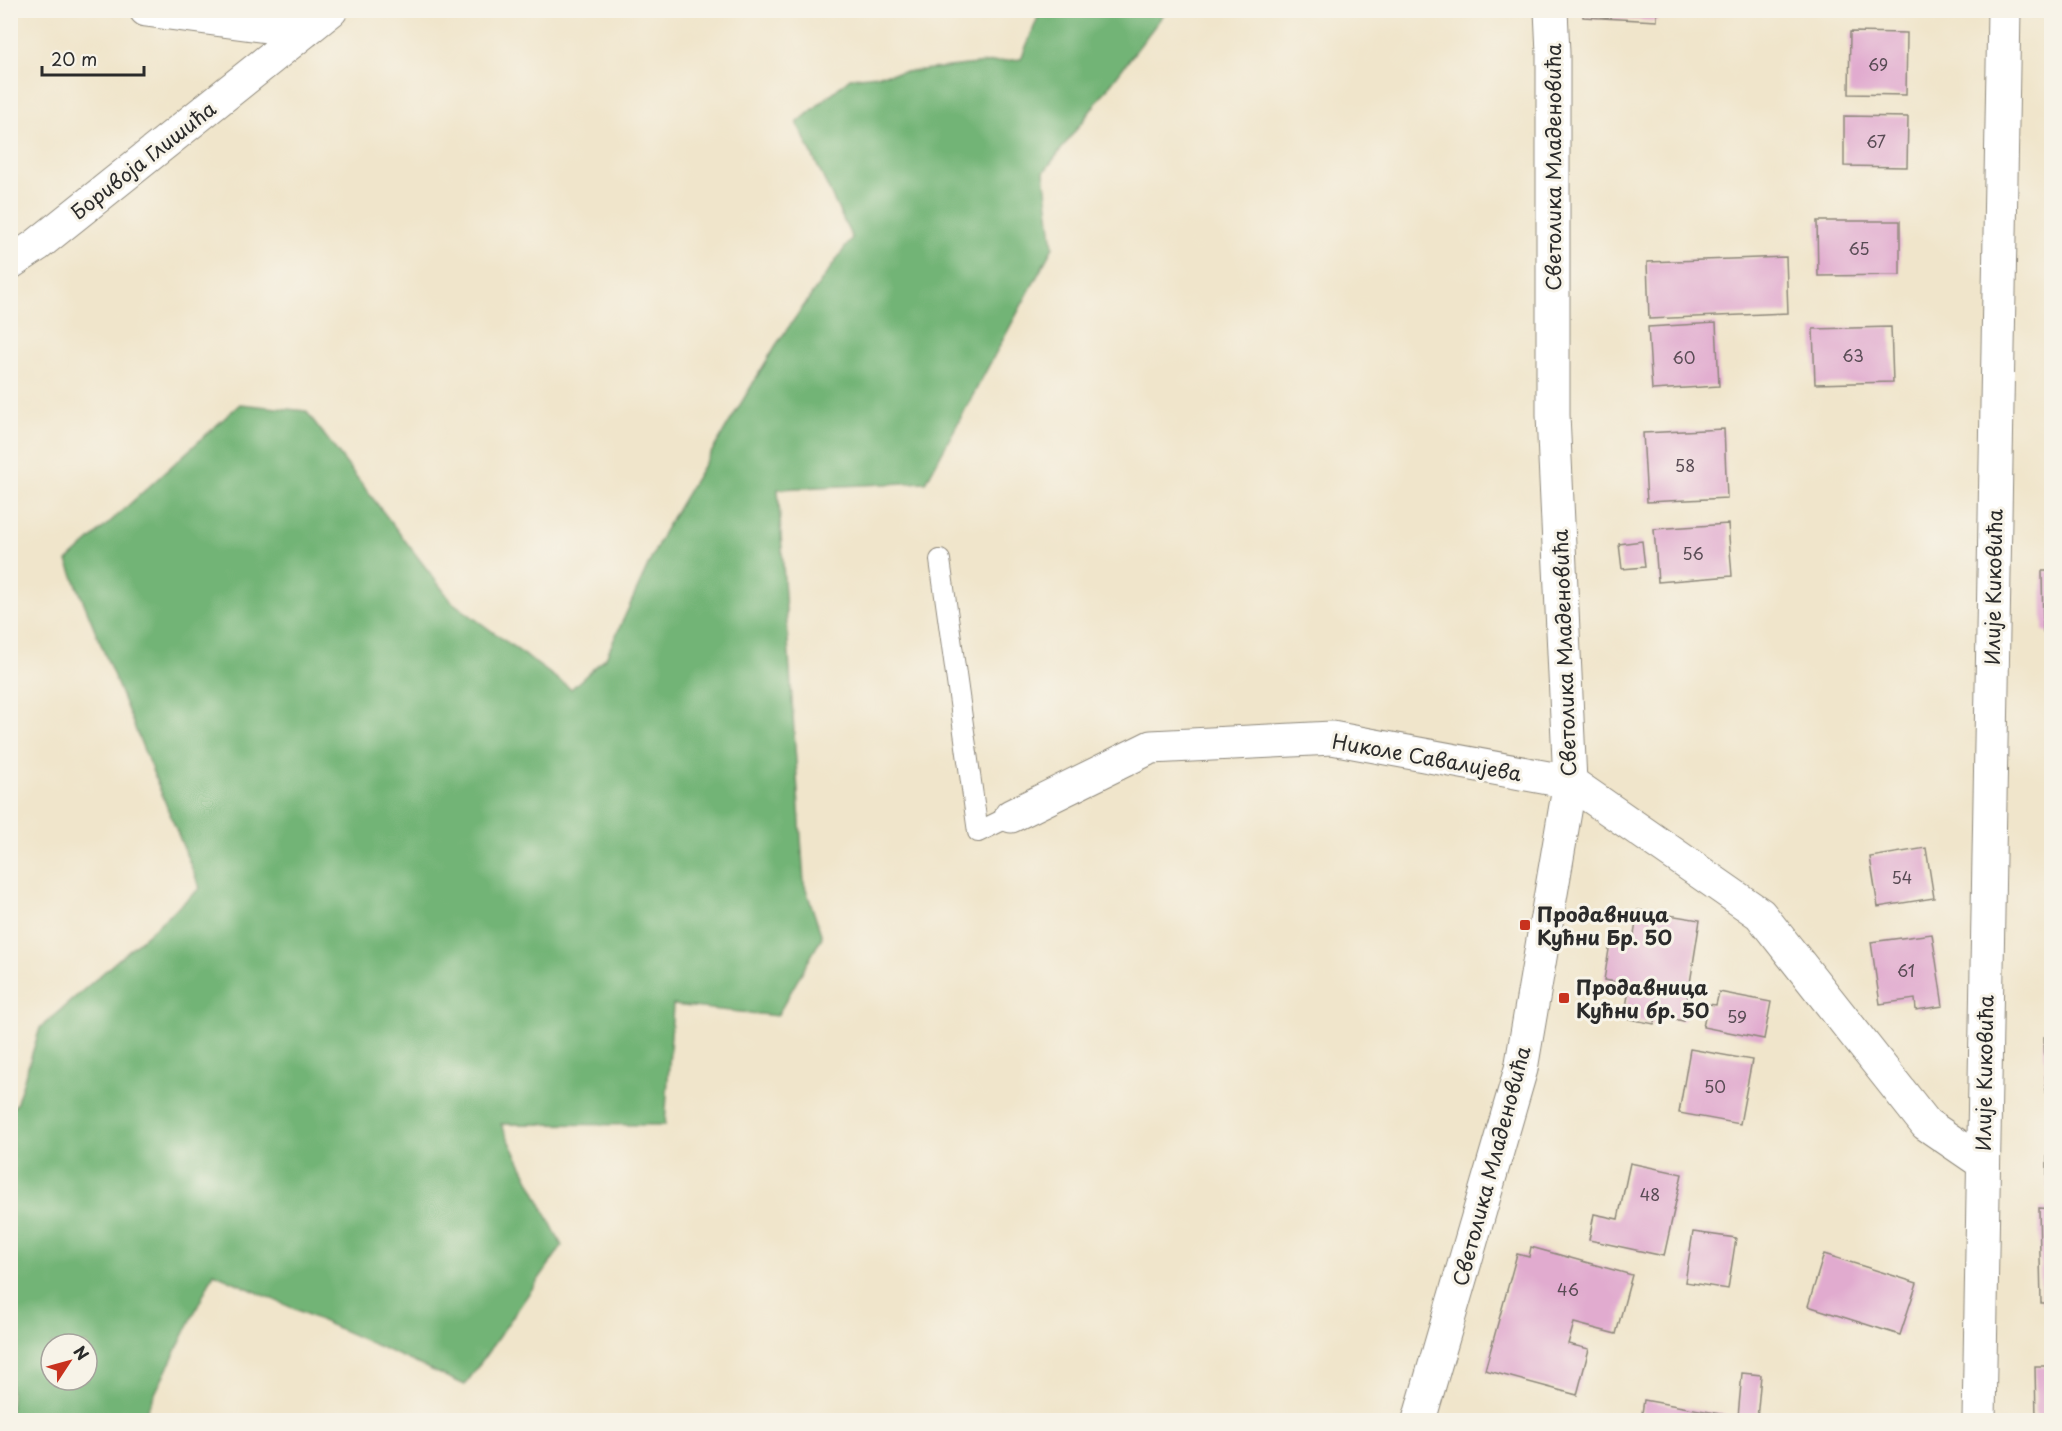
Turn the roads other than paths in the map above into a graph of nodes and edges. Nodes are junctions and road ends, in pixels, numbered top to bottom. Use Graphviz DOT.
graph roads {
  1 [pos="146,10"];
  2 [pos="332,10"];
  3 [pos="1551,10"];
  4 [pos="2004,10"];
  5 [pos="301,21"];
  6 [pos="10,263"];
  7 [pos="940,561"];
  8 [pos="1570,782"];
  9 [pos="1011,816"];
  10 [pos="1983,1163"];
  11 [pos="1419,1420"];
  12 [pos="1979,1420"];
  1 -- 5 [label="street"];
  2 -- 5 [label="street, Боривоја Глишића"];
  3 -- 8 [label="street, Светолика Младеновића"];
  4 -- 10 [label="street, Илије Киковића"];
  5 -- 6 [label="street, Боривоја Глишића"];
  7 -- 9 [label="lane"];
  8 -- 9 [label="street, Николе Савалијева"];
  8 -- 10 [label="street, Илије Киковића"];
  8 -- 11 [label="street, Светолика Младеновића"];
  10 -- 12 [label="street, Илије Киковића"];
}
